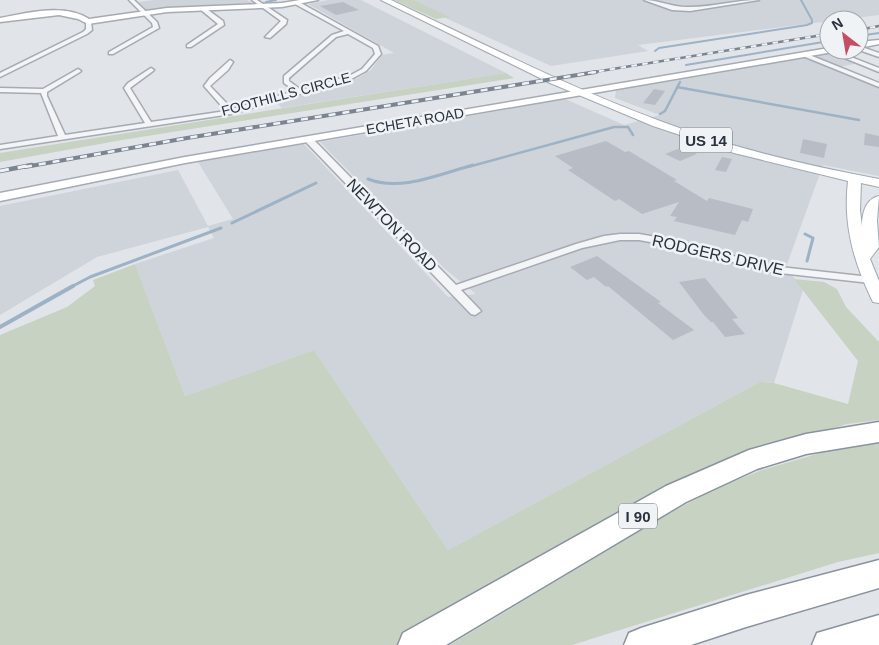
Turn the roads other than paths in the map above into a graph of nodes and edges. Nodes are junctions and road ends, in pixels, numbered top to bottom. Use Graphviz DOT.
graph roads {
  1 [pos="131,0"];
  2 [pos="254,0"];
  3 [pos="314,0"];
  4 [pos="385,0"];
  5 [pos="646,0"];
  6 [pos="757,0"];
  7 [pos="297,3"];
  8 [pos="263,6"];
  9 [pos="202,8"];
  10 [pos="144,13"];
  11 [pos="0,20"];
  12 [pos="88,22"];
  13 [pos="348,32"];
  14 [pos="268,37"];
  15 [pos="189,46"];
  16 [pos="819,52"];
  17 [pos="111,53"];
  18 [pos="804,54"];
  19 [pos="854,60"];
  20 [pos="230,62"];
  21 [pos="7,64"];
  22 [pos="20,65"];
  23 [pos="78,70"];
  24 [pos="151,70"];
  25 [pos="879,70"];
  26 [pos="0,75"];
  27 [pos="879,85"];
  28 [pos="0,90"];
  29 [pos="44,91"];
  30 [pos="300,92"];
  31 [pos="582,92"];
  32 [pos="230,112"];
  33 [pos="149,124"];
  34 [pos="62,137"];
  35 [pos="308,139"];
  36 [pos="0,147"];
  37 [pos="855,179"];
  38 [pos="879,183"];
  39 [pos="0,197"];
  40 [pos="879,200"];
  41 [pos="862,259"];
  42 [pos="870,280"];
  43 [pos="454,289"];
  44 [pos="879,298"];
  45 [pos="475,311"];
  46 [pos="879,432"];
  47 [pos="879,574"];
  48 [pos="879,631"];
  49 [pos="415,645"];
  50 [pos="641,645"];
  51 [pos="829,645"];
  1 -- 10 [label="street"];
  2 -- 8 [label="street"];
  3 -- 7 [label="street"];
  4 -- 31 [label="main road, US 14"];
  5 -- 6 [label="street"];
  7 -- 8 [label="street"];
  7 -- 13 [label="street, FOOTHILLS CIRCLE"];
  8 -- 9 [label="street"];
  8 -- 14 [label="street"];
  9 -- 10 [label="street"];
  9 -- 15 [label="street"];
  10 -- 12 [label="street"];
  10 -- 17 [label="street"];
  11 -- 12 [label="street"];
  12 -- 22 [label="street"];
  13 -- 30 [label="street"];
  13 -- 30 [label="street, FOOTHILLS CIRCLE"];
  16 -- 18 [label="street, ECHETA ROAD"];
  18 -- 27 [label="street"];
  18 -- 31 [label="street, ECHETA ROAD"];
  19 -- 25 [label="street"];
  20 -- 32 [label="street"];
  21 -- 22 [label="street"];
  22 -- 26 [label="street"];
  23 -- 29 [label="street"];
  24 -- 33 [label="street"];
  28 -- 29 [label="street"];
  29 -- 34 [label="street"];
  30 -- 32 [label="street, FOOTHILLS CIRCLE"];
  31 -- 35 [label="street, ECHETA ROAD"];
  31 -- 37 [label="main road, US 14"];
  32 -- 33 [label="street, FOOTHILLS CIRCLE"];
  33 -- 34 [label="street, FOOTHILLS CIRCLE"];
  34 -- 36 [label="street, FOOTHILLS CIRCLE"];
  35 -- 39 [label="street, ECHETA ROAD"];
  35 -- 43 [label="street, NEWTON ROAD"];
  37 -- 38 [label="main road"];
  37 -- 41 [label="main road"];
  40 -- 41 [label="main road"];
  41 -- 42 [label="main road"];
  42 -- 43 [label="street, RODGERS DRIVE"];
  42 -- 44 [label="main road"];
  43 -- 45 [label="street, NEWTON ROAD"];
  46 -- 49 [label="highway, I 90"];
  47 -- 50 [label="highway"];
  48 -- 51 [label="highway"];
}
